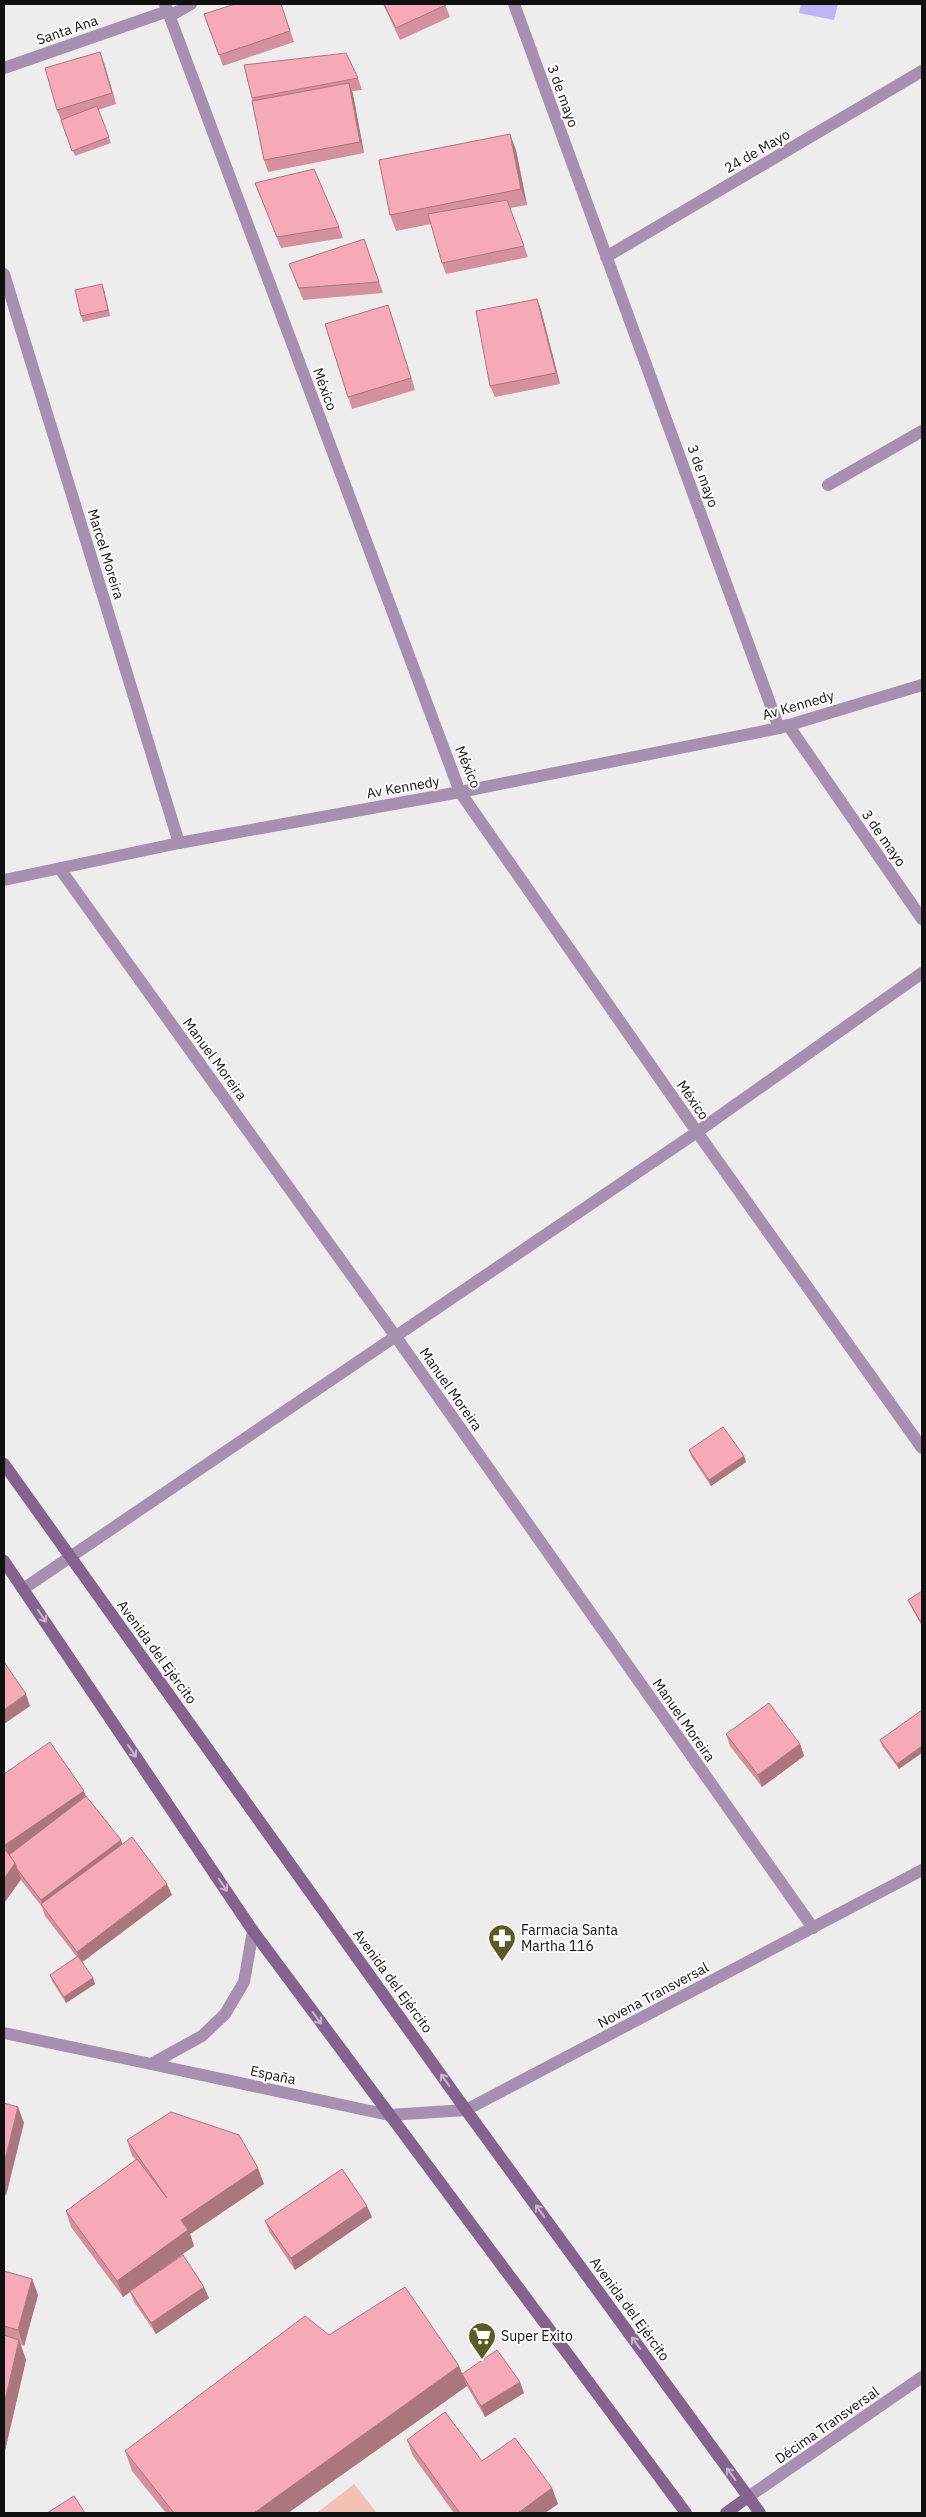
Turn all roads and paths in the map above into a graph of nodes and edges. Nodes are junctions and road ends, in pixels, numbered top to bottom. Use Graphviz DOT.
graph roads {
  1 [pos="191,4"];
  2 [pos="514,4"];
  3 [pos="168,10"];
  4 [pos="4,68"];
  5 [pos="922,71"];
  6 [pos="606,257"];
  7 [pos="4,274"];
  8 [pos="922,430"];
  9 [pos="828,484"];
  10 [pos="922,685"];
  11 [pos="783,726"];
  12 [pos="460,792"];
  13 [pos="179,843"];
  14 [pos="60,869"];
  15 [pos="4,880"];
  16 [pos="922,919"];
  17 [pos="922,973"];
  18 [pos="697,1132"];
  19 [pos="396,1337"];
  20 [pos="922,1448"];
  21 [pos="4,1464"];
  22 [pos="70,1556"];
  23 [pos="4,1561"];
  24 [pos="24,1589"];
  25 [pos="922,1870"];
  26 [pos="813,1928"];
  27 [pos="253,1931"];
  28 [pos="4,2033"];
  29 [pos="151,2064"];
  30 [pos="466,2110"];
  31 [pos="389,2115"];
  32 [pos="922,2377"];
  33 [pos="748,2497"];
  34 [pos="686,2513"];
  35 [pos="726,2513"];
  36 [pos="760,2513"];
  1 -- 3 [label="street, Santa Ana"];
  2 -- 6 [label="street, 3 de mayo"];
  3 -- 4 [label="street, Santa Ana"];
  3 -- 12 [label="street, México"];
  5 -- 6 [label="street, 24 de Mayo"];
  6 -- 11 [label="street, 3 de mayo"];
  7 -- 13 [label="street, Marcel Moreira"];
  8 -- 9 [label="street"];
  10 -- 11 [label="street, Av Kennedy"];
  11 -- 12 [label="street, Av Kennedy"];
  11 -- 16 [label="street, 3 de mayo"];
  12 -- 13 [label="street, Av Kennedy"];
  12 -- 18 [label="street, México"];
  13 -- 14 [label="street, Av Kennedy"];
  14 -- 15 [label="street, Av Kennedy"];
  14 -- 19 [label="street, Manuel Moreira"];
  17 -- 18 [label="street"];
  18 -- 19 [label="street"];
  18 -- 20 [label="street, México"];
  19 -- 22 [label="street"];
  19 -- 26 [label="street, Manuel Moreira"];
  21 -- 22 [label="main road, Avenida del Ejército"];
  22 -- 24 [label="street"];
  30 -- 22 [label="main road, Avenida del Ejército, one-way"];
  23 -- 24 [label="main road"];
  24 -- 27 [label="main road, one-way"];
  25 -- 26 [label="street, Novena Transversal"];
  26 -- 30 [label="street, Novena Transversal"];
  27 -- 29 [label="street"];
  27 -- 31 [label="main road, one-way"];
  28 -- 29 [label="street, España"];
  29 -- 31 [label="street, España"];
  30 -- 31 [label="street, Novena Transversal"];
  33 -- 30 [label="main road, Avenida del Ejército, one-way"];
  31 -- 34 [label="main road"];
  32 -- 33 [label="street, Décima Transversal"];
  33 -- 35 [label="main road"];
  33 -- 36 [label="main road, Avenida del Ejército"];
}
